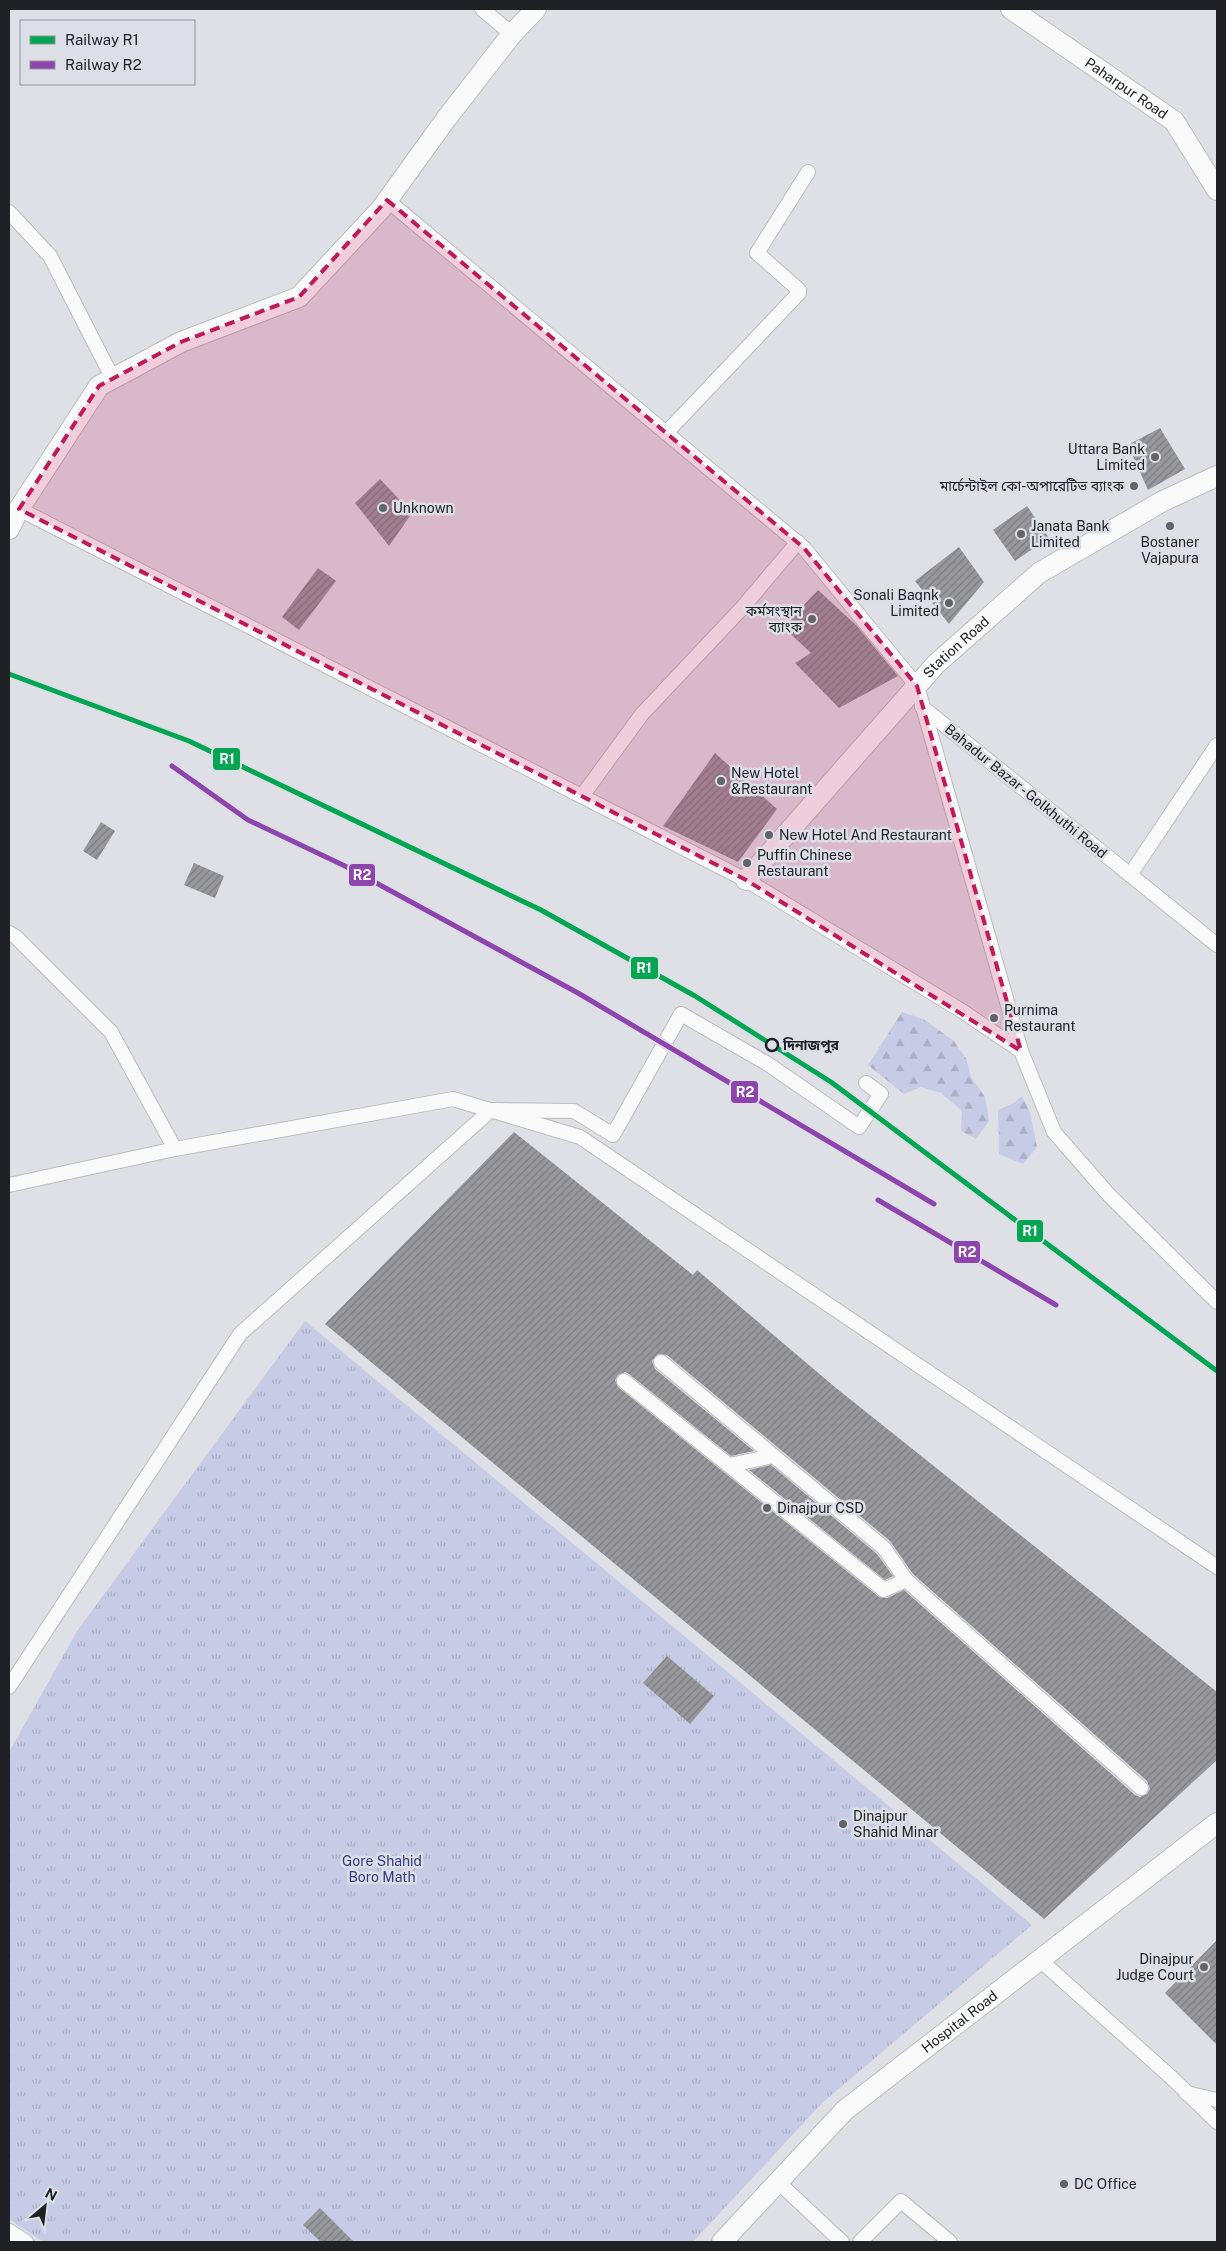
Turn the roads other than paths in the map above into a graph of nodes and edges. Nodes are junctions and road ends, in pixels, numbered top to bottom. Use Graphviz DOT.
graph roads {
  1 [pos="482,9"];
  2 [pos="536,9"];
  3 [pos="1011,9"];
  4 [pos="512,34"];
  5 [pos="808,172"];
  6 [pos="1217,190"];
  7 [pos="387,200"];
  8 [pos="9,212"];
  9 [pos="113,379"];
  10 [pos="666,433"];
  11 [pos="1217,476"];
  12 [pos="19,509"];
  13 [pos="9,529"];
  14 [pos="798,542"];
  15 [pos="916,686"];
  16 [pos="922,707"];
  17 [pos="1217,744"];
  18 [pos="582,796"];
  19 [pos="1130,875"];
  20 [pos="746,880"];
  21 [pos="9,933"];
  22 [pos="1217,945"];
  23 [pos="1021,1051"];
  24 [pos="866,1083"];
  25 [pos="491,1110"];
  26 [pos="175,1149"];
  27 [pos="9,1185"];
  28 [pos="1217,1302"];
  29 [pos="661,1362"];
  30 [pos="624,1381"];
  31 [pos="774,1456"];
  32 [pos="729,1465"];
  33 [pos="1217,1567"];
  34 [pos="906,1580"];
  35 [pos="9,1687"];
  36 [pos="1141,1788"];
  37 [pos="1217,1823"];
  38 [pos="1040,1960"];
  39 [pos="1186,2093"];
  40 [pos="1217,2100"];
  41 [pos="1217,2122"];
  42 [pos="778,2182"];
  43 [pos="9,2231"];
  44 [pos="26,2242"];
  45 [pos="722,2242"];
  46 [pos="842,2242"];
  47 [pos="860,2242"];
  48 [pos="950,2242"];
  1 -- 4 [label="street"];
  2 -- 4 [label="street"];
  3 -- 6 [label="street, Paharpur Road"];
  4 -- 7 [label="street"];
  5 -- 10 [label="street"];
  7 -- 9 [label="street"];
  7 -- 10 [label="street"];
  8 -- 9 [label="street"];
  9 -- 12 [label="street"];
  10 -- 14 [label="street"];
  11 -- 15 [label="street, Station Road"];
  12 -- 13 [label="street"];
  12 -- 18 [label="street"];
  14 -- 15 [label="street"];
  14 -- 18 [label="street"];
  15 -- 16 [label="street"];
  15 -- 20 [label="street, Station Road"];
  16 -- 19 [label="street, Bahadur Bazar - Golkhuthi Road"];
  16 -- 23 [label="street"];
  17 -- 19 [label="street"];
  18 -- 20 [label="street"];
  19 -- 22 [label="street, Bahadur Bazar - Golkhuthi Road"];
  20 -- 23 [label="street"];
  21 -- 26 [label="street"];
  23 -- 28 [label="street"];
  24 -- 25 [label="street"];
  25 -- 26 [label="street"];
  25 -- 33 [label="street"];
  25 -- 35 [label="street"];
  26 -- 27 [label="street"];
  29 -- 31 [label="street"];
  30 -- 32 [label="street"];
  31 -- 32 [label="street"];
  31 -- 34 [label="street"];
  32 -- 34 [label="street"];
  34 -- 36 [label="street"];
  37 -- 38 [label="street, Hospital Road"];
  38 -- 39 [label="street"];
  38 -- 42 [label="street, Hospital Road"];
  39 -- 40 [label="street"];
  39 -- 41 [label="street"];
  42 -- 45 [label="street, Hospital Road"];
  42 -- 46 [label="street"];
  43 -- 44 [label="street"];
  47 -- 48 [label="street"];
}
